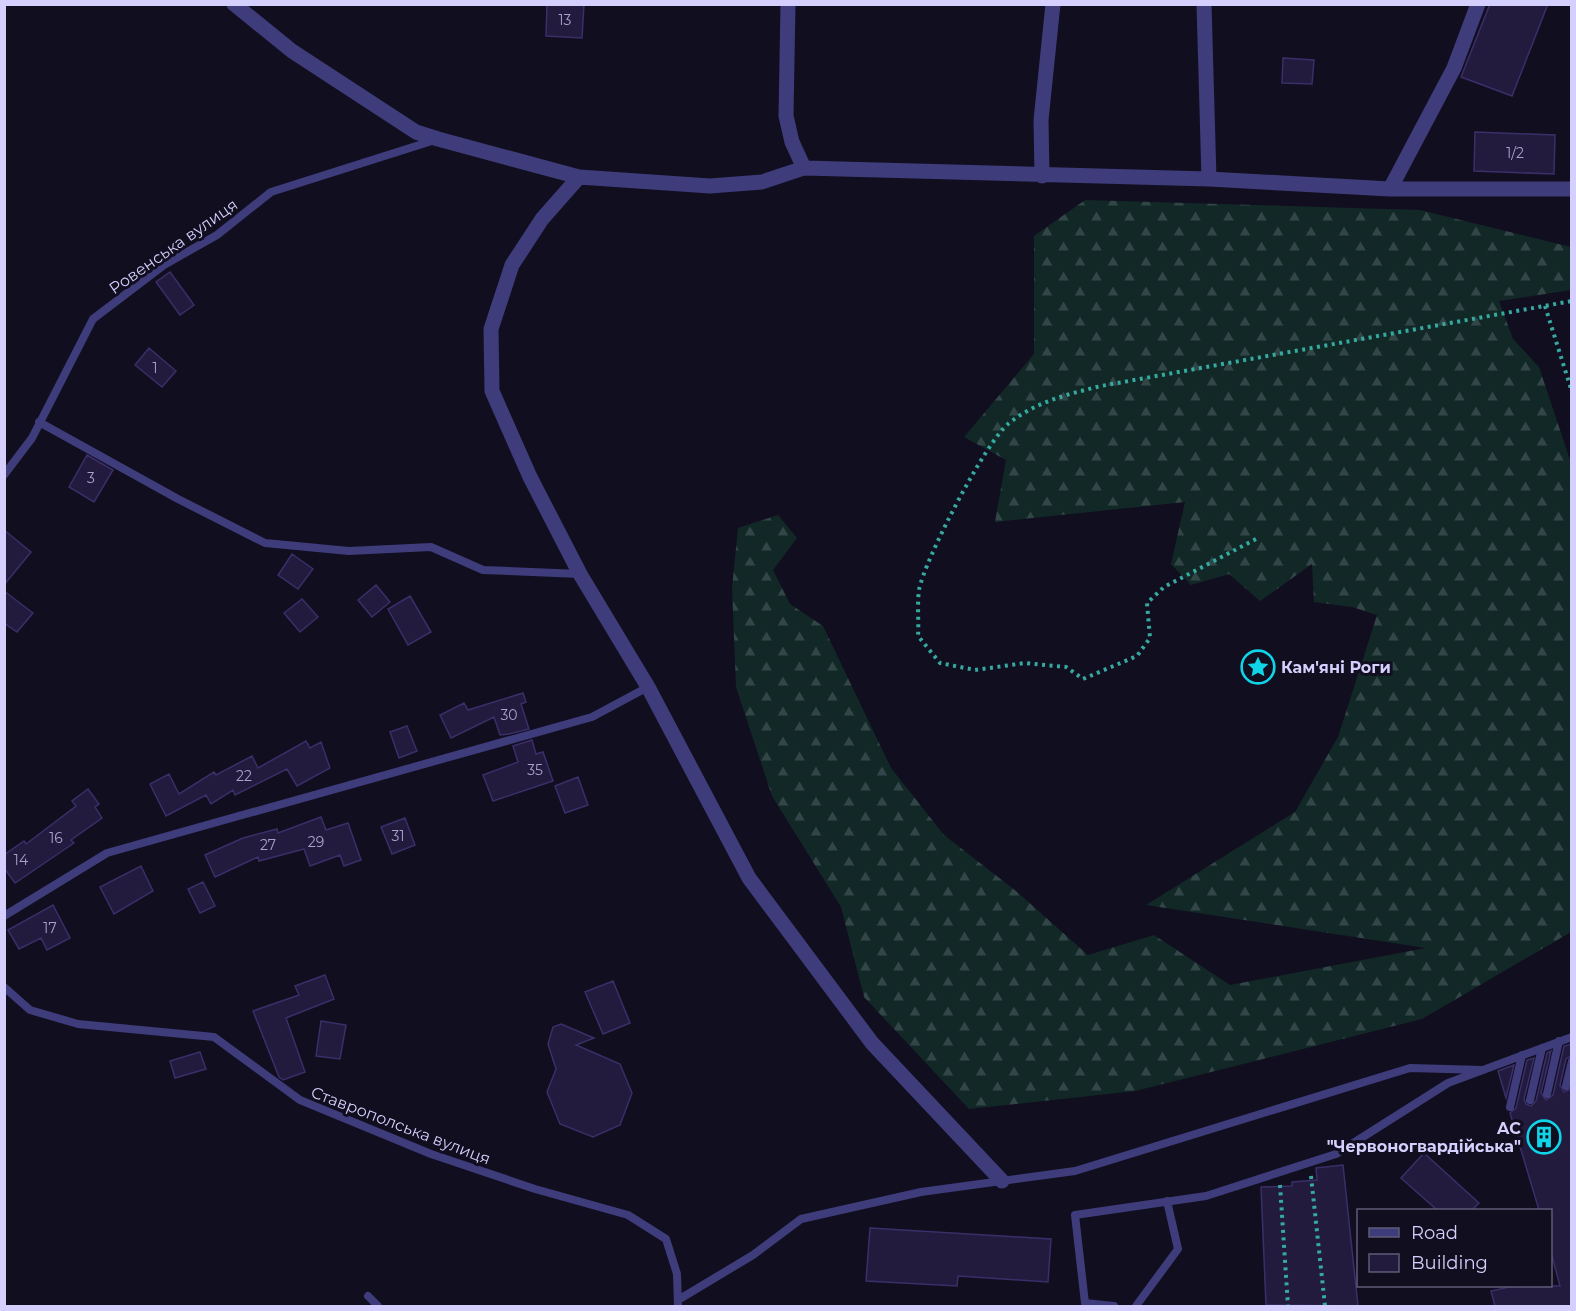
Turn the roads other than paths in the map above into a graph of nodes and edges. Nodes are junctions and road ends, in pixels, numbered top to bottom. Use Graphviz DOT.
graph roads {
  1 [pos="234,4"];
  2 [pos="788,4"];
  3 [pos="1053,4"];
  4 [pos="1204,4"];
  5 [pos="1478,4"];
  6 [pos="438,139"];
  7 [pos="804,168"];
  8 [pos="1042,176"];
  9 [pos="579,177"];
  10 [pos="1209,179"];
  11 [pos="1390,189"];
  12 [pos="1572,189"];
  13 [pos="39,422"];
  14 [pos="4,475"];
  15 [pos="580,574"];
  16 [pos="648,687"];
  17 [pos="4,916"];
  18 [pos="4,987"];
  19 [pos="1572,1037"];
  20 [pos="1559,1041"];
  21 [pos="1542,1048"];
  22 [pos="1522,1055"];
  23 [pos="1572,1061"];
  24 [pos="1483,1070"];
  25 [pos="1566,1086"];
  26 [pos="1547,1094"];
  27 [pos="1530,1100"];
  28 [pos="1510,1107"];
  29 [pos="1002,1181"];
  30 [pos="1167,1202"];
  31 [pos="368,1296"];
  32 [pos="678,1303"];
  33 [pos="378,1306"];
  34 [pos="1114,1306"];
  35 [pos="1137,1306"];
  1 -- 6 [label="street"];
  2 -- 7 [label="street"];
  3 -- 8 [label="street"];
  4 -- 10 [label="street"];
  5 -- 11 [label="street"];
  6 -- 9 [label="street"];
  6 -- 13 [label="lane, Ровенська вулиця"];
  7 -- 8 [label="street"];
  7 -- 9 [label="street"];
  8 -- 10 [label="street"];
  9 -- 15 [label="street"];
  10 -- 11 [label="street"];
  11 -- 12 [label="street"];
  13 -- 14 [label="lane, Ровенська вулиця"];
  13 -- 15 [label="lane"];
  15 -- 16 [label="street"];
  16 -- 17 [label="lane"];
  16 -- 29 [label="street"];
  18 -- 32 [label="lane, Ставрополська вулиця"];
  19 -- 20 [label="lane"];
  20 -- 21 [label="lane"];
  20 -- 26 [label="lane"];
  21 -- 22 [label="lane"];
  21 -- 27 [label="lane"];
  22 -- 24 [label="lane"];
  22 -- 28 [label="lane"];
  23 -- 25 [label="lane"];
  24 -- 29 [label="lane"];
  24 -- 30 [label="lane"];
  29 -- 32 [label="lane"];
  30 -- 34 [label="lane"];
  30 -- 35 [label="lane"];
  31 -- 33 [label="lane"];
}
